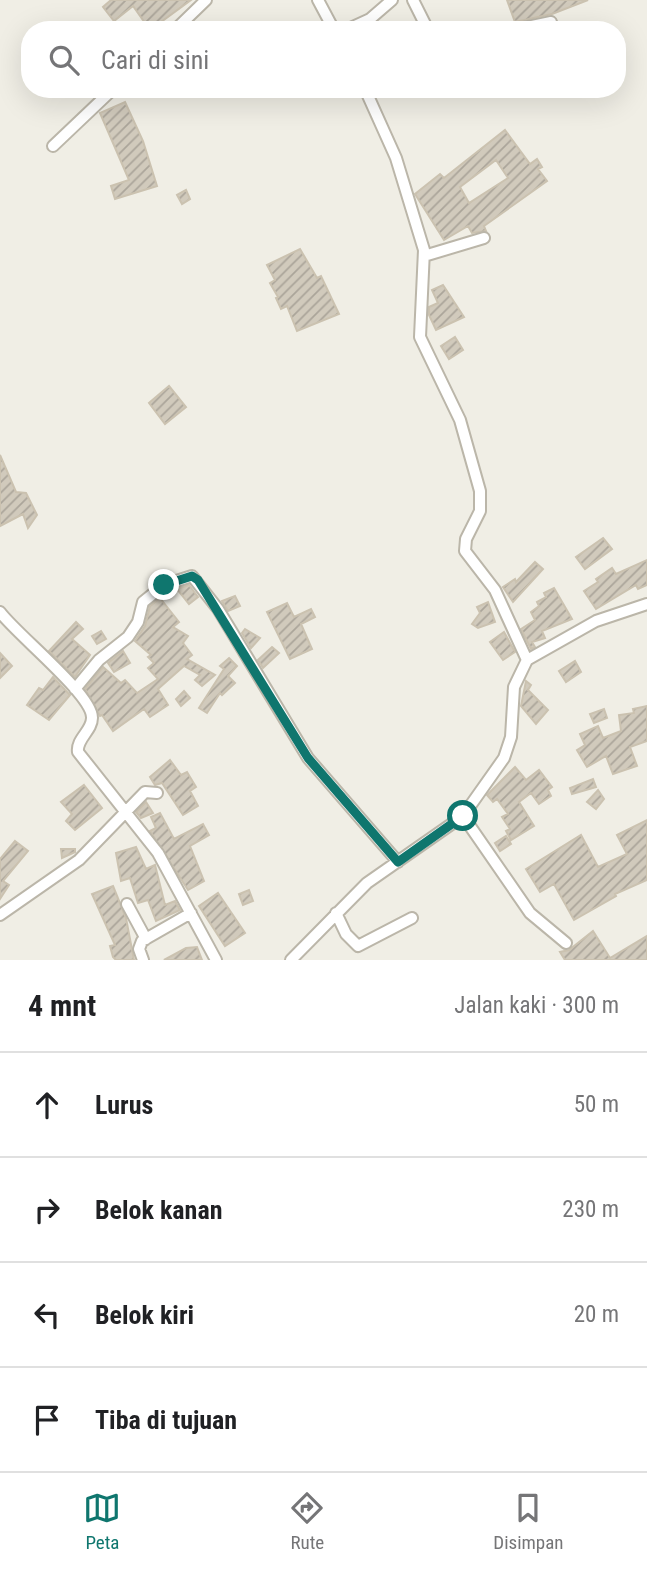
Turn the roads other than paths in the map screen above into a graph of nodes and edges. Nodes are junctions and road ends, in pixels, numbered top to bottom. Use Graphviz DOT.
graph roads {
  1 [pos="206,0"];
  2 [pos="318,0"];
  3 [pos="392,0"];
  4 [pos="413,0"];
  5 [pos="184,21"];
  6 [pos="329,21"];
  7 [pos="366,21"];
  8 [pos="424,21"];
  9 [pos="104,98"];
  10 [pos="370,98"];
  11 [pos="53,146"];
  12 [pos="484,238"];
  13 [pos="424,256"];
  14 [pos="647,604"];
  15 [pos="0,612"];
  16 [pos="527,660"];
  17 [pos="75,689"];
  18 [pos="157,793"];
  19 [pos="124,810"];
  20 [pos="463,816"];
  21 [pos="398,862"];
  22 [pos="127,904"];
  23 [pos="337,913"];
  24 [pos="191,914"];
  25 [pos="0,915"];
  26 [pos="412,918"];
  27 [pos="146,939"];
  28 [pos="566,943"];
  29 [pos="143,960"];
  30 [pos="216,960"];
  31 [pos="291,960"];
  1 -- 5 [label="street"];
  2 -- 6 [label="street"];
  3 -- 7 [label="street"];
  4 -- 8 [label="street"];
  9 -- 11 [label="street"];
  10 -- 13 [label="street"];
  12 -- 13 [label="street"];
  13 -- 16 [label="street"];
  14 -- 16 [label="street"];
  15 -- 17 [label="street"];
  16 -- 20 [label="street"];
  17 -- 19 [label="street"];
  17 -- 21 [label="street"];
  18 -- 19 [label="street"];
  19 -- 24 [label="street"];
  19 -- 25 [label="street"];
  20 -- 21 [label="street"];
  20 -- 28 [label="street"];
  21 -- 23 [label="street"];
  22 -- 27 [label="street"];
  23 -- 26 [label="street"];
  23 -- 31 [label="street"];
  24 -- 27 [label="street"];
  24 -- 30 [label="street"];
  27 -- 29 [label="street"];
}
